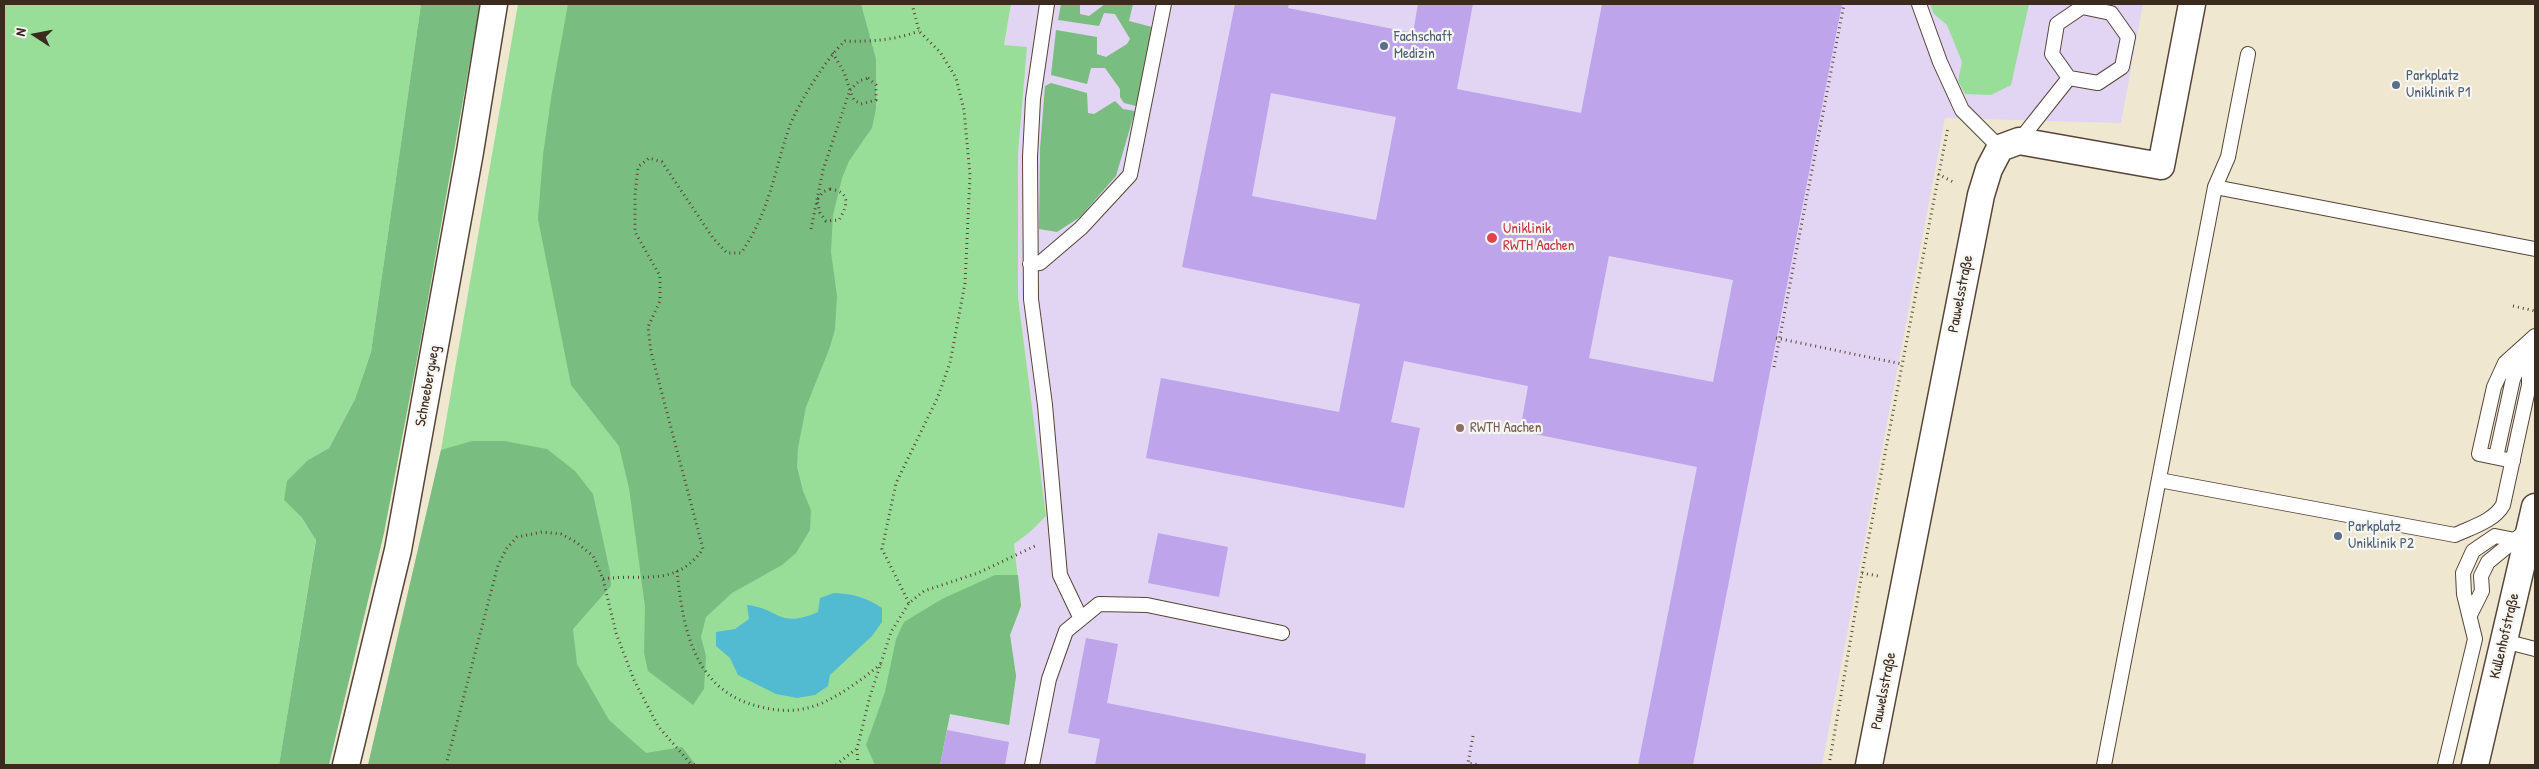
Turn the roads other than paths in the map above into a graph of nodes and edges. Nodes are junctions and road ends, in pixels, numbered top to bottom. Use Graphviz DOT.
graph roads {
  1 [pos="494,4"];
  2 [pos="1047,4"];
  3 [pos="1164,4"];
  4 [pos="1919,4"];
  5 [pos="2192,4"];
  6 [pos="2248,54"];
  7 [pos="2069,78"];
  8 [pos="2009,145"];
  9 [pos="2215,187"];
  10 [pos="2535,250"];
  11 [pos="1030,264"];
  12 [pos="2532,340"];
  13 [pos="2496,457"];
  14 [pos="2512,460"];
  15 [pos="2159,480"];
  16 [pos="2527,523"];
  17 [pos="2470,614"];
  18 [pos="1081,620"];
  19 [pos="1282,633"];
  20 [pos="2504,641"];
  21 [pos="2535,649"];
  22 [pos="346,765"];
  23 [pos="1032,765"];
  24 [pos="1869,765"];
  25 [pos="2104,765"];
  26 [pos="2445,765"];
  27 [pos="2475,765"];
  1 -- 22 [label="street, Schneebergweg"];
  2 -- 11 [label="lane"];
  3 -- 11 [label="lane"];
  4 -- 8 [label="lane"];
  5 -- 8 [label="street"];
  6 -- 9 [label="lane"];
  7 -- 7 [label="lane"];
  7 -- 8 [label="lane"];
  8 -- 24 [label="street, Pauwelsstraße"];
  9 -- 10 [label="lane"];
  9 -- 15 [label="lane"];
  11 -- 18 [label="lane"];
  12 -- 13 [label="lane"];
  12 -- 13 [label="lane"];
  12 -- 14 [label="lane"];
  13 -- 14 [label="lane"];
  14 -- 15 [label="lane"];
  15 -- 25 [label="lane"];
  16 -- 17 [label="lane"];
  16 -- 17 [label="lane"];
  16 -- 20 [label="street, Kullenhofstraße"];
  17 -- 26 [label="lane"];
  18 -- 19 [label="lane"];
  18 -- 23 [label="lane"];
  20 -- 21 [label="lane"];
  20 -- 27 [label="street, Kullenhofstraße"];
}
